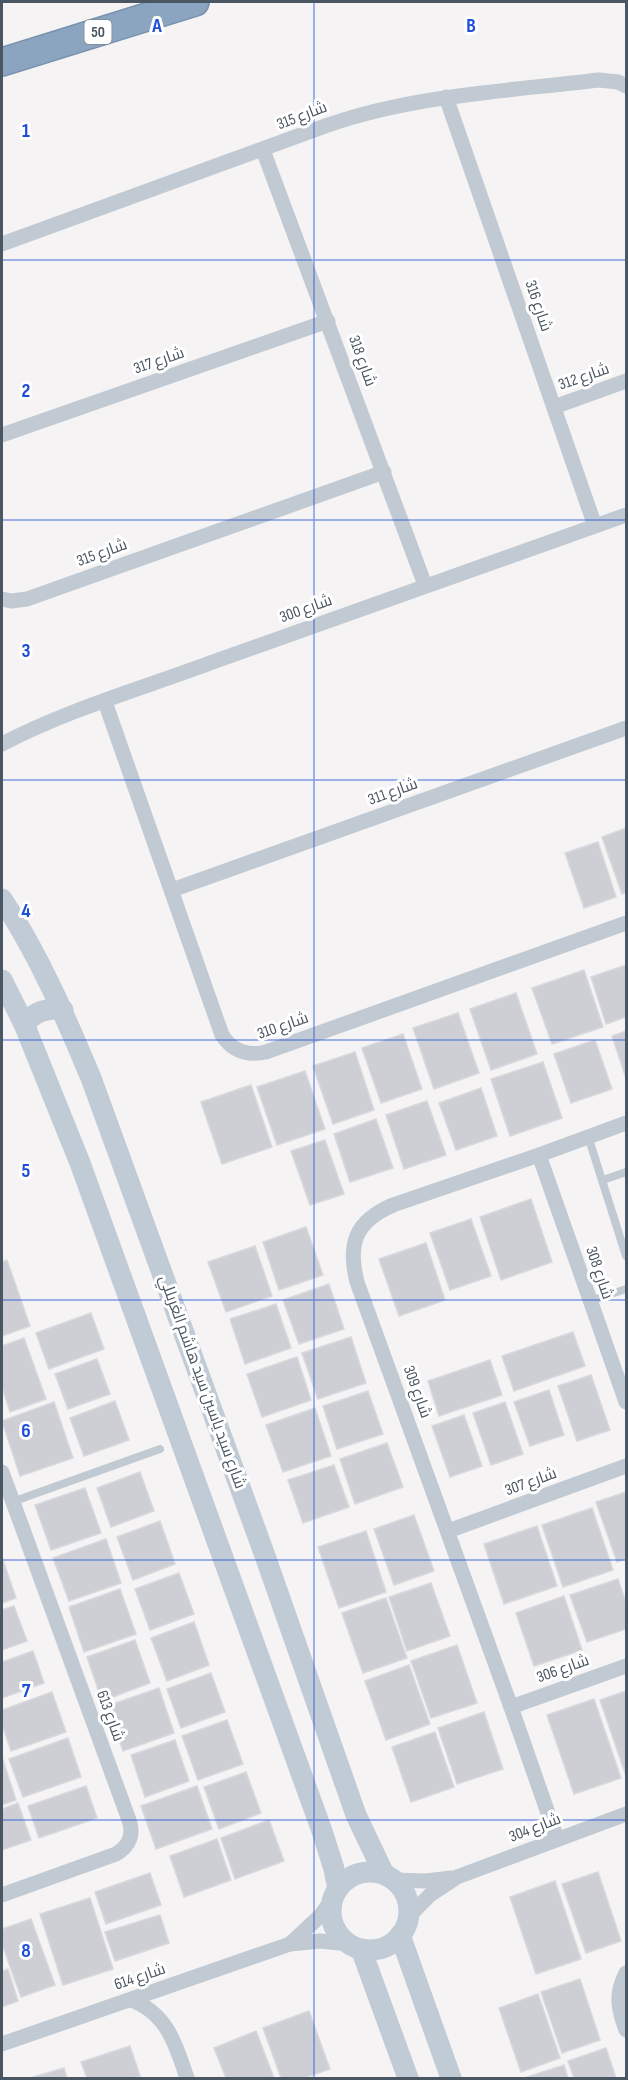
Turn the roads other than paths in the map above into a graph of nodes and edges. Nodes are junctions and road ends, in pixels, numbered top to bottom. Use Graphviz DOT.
graph roads {
  1 [pos="195,2"];
  2 [pos="2,62"];
  3 [pos="627,86"];
  4 [pos="446,98"];
  5 [pos="263,150"];
  6 [pos="2,244"];
  7 [pos="328,321"];
  8 [pos="627,381"];
  9 [pos="554,407"];
  10 [pos="2,435"];
  11 [pos="384,472"];
  12 [pos="627,515"];
  13 [pos="595,526"];
  14 [pos="425,585"];
  15 [pos="2,599"];
  16 [pos="105,702"];
  17 [pos="627,728"];
  18 [pos="2,744"];
  19 [pos="172,890"];
  20 [pos="2,899"];
  21 [pos="627,923"];
  22 [pos="2,980"];
  23 [pos="63,1010"];
  24 [pos="24,1024"];
  25 [pos="627,1123"];
  26 [pos="588,1136"];
  27 [pos="539,1155"];
  28 [pos="627,1172"];
  29 [pos="603,1180"];
  30 [pos="627,1256"];
  31 [pos="627,1288"];
  32 [pos="590,1301"];
  33 [pos="627,1402"];
  34 [pos="160,1449"];
  35 [pos="627,1466"];
  36 [pos="2,1472"];
  37 [pos="12,1502"];
  38 [pos="448,1531"];
  39 [pos="627,1666"];
  40 [pos="511,1707"];
  41 [pos="627,1814"];
  42 [pos="557,1839"];
  43 [pos="389,1877"];
  44 [pos="457,1877"];
  45 [pos="2,1894"];
  46 [pos="335,1894"];
  47 [pos="404,1926"];
  48 [pos="290,1944"];
  49 [pos="355,1946"];
  50 [pos="627,1973"];
  51 [pos="131,2000"];
  52 [pos="627,2030"];
  53 [pos="2,2044"];
  54 [pos="188,2079"];
  55 [pos="408,2079"];
  56 [pos="451,2079"];
  1 -- 2 [label="highway, 50"];
  3 -- 4 [label="street, شارع 315"];
  4 -- 5 [label="street, شارع 315"];
  4 -- 9 [label="street, شارع 316"];
  5 -- 6 [label="street, شارع 315"];
  5 -- 7 [label="street, شارع 318"];
  7 -- 10 [label="street, شارع 317"];
  7 -- 11 [label="street, شارع 318"];
  8 -- 9 [label="street, شارع 312"];
  9 -- 13 [label="street, شارع 316"];
  11 -- 14 [label="street, شارع 318"];
  11 -- 15 [label="street, شارع 315"];
  12 -- 13 [label="street, شارع 300"];
  13 -- 14 [label="street, شارع 300"];
  14 -- 16 [label="street, شارع 300"];
  16 -- 18 [label="street, شارع 300"];
  16 -- 19 [label="street, شارع 310"];
  17 -- 19 [label="street, شارع 311"];
  19 -- 21 [label="street, شارع 310"];
  20 -- 23 [label="street, شارع سيد ياسين سيد هاشم الغربللي"];
  22 -- 24 [label="street"];
  23 -- 24 [label="street"];
  23 -- 43 [label="street, شارع سيد ياسين سيد هاشم الغربللي"];
  24 -- 46 [label="street"];
  25 -- 26 [label="street, شارع 309"];
  26 -- 27 [label="street, شارع 309"];
  26 -- 29 [label="lane"];
  27 -- 32 [label="street, شارع 308"];
  27 -- 38 [label="street, شارع 309"];
  28 -- 29 [label="lane"];
  29 -- 30 [label="lane"];
  31 -- 32 [label="lane"];
  32 -- 33 [label="street, شارع 308"];
  34 -- 37 [label="lane"];
  35 -- 38 [label="street, شارع 307"];
  36 -- 37 [label="street, شارع 613"];
  37 -- 45 [label="street, شارع 613"];
  38 -- 40 [label="street, شارع 309"];
  39 -- 40 [label="street, شارع 306"];
  40 -- 42 [label="street, شارع 309"];
  41 -- 42 [label="street, شارع 304"];
  42 -- 44 [label="street, شارع 304"];
  43 -- 44 [label="street, شارع 304"];
  43 -- 46 [label="street"];
  43 -- 47 [label="street"];
  44 -- 47 [label="street, شارع 304"];
  46 -- 48 [label="street, شارع 614"];
  46 -- 49 [label="street"];
  47 -- 49 [label="street"];
  47 -- 56 [label="street"];
  48 -- 49 [label="street, شارع 614"];
  48 -- 51 [label="street, شارع 614"];
  49 -- 55 [label="street"];
  50 -- 52 [label="street"];
  51 -- 53 [label="street, شارع 614"];
  51 -- 54 [label="street"];
}
